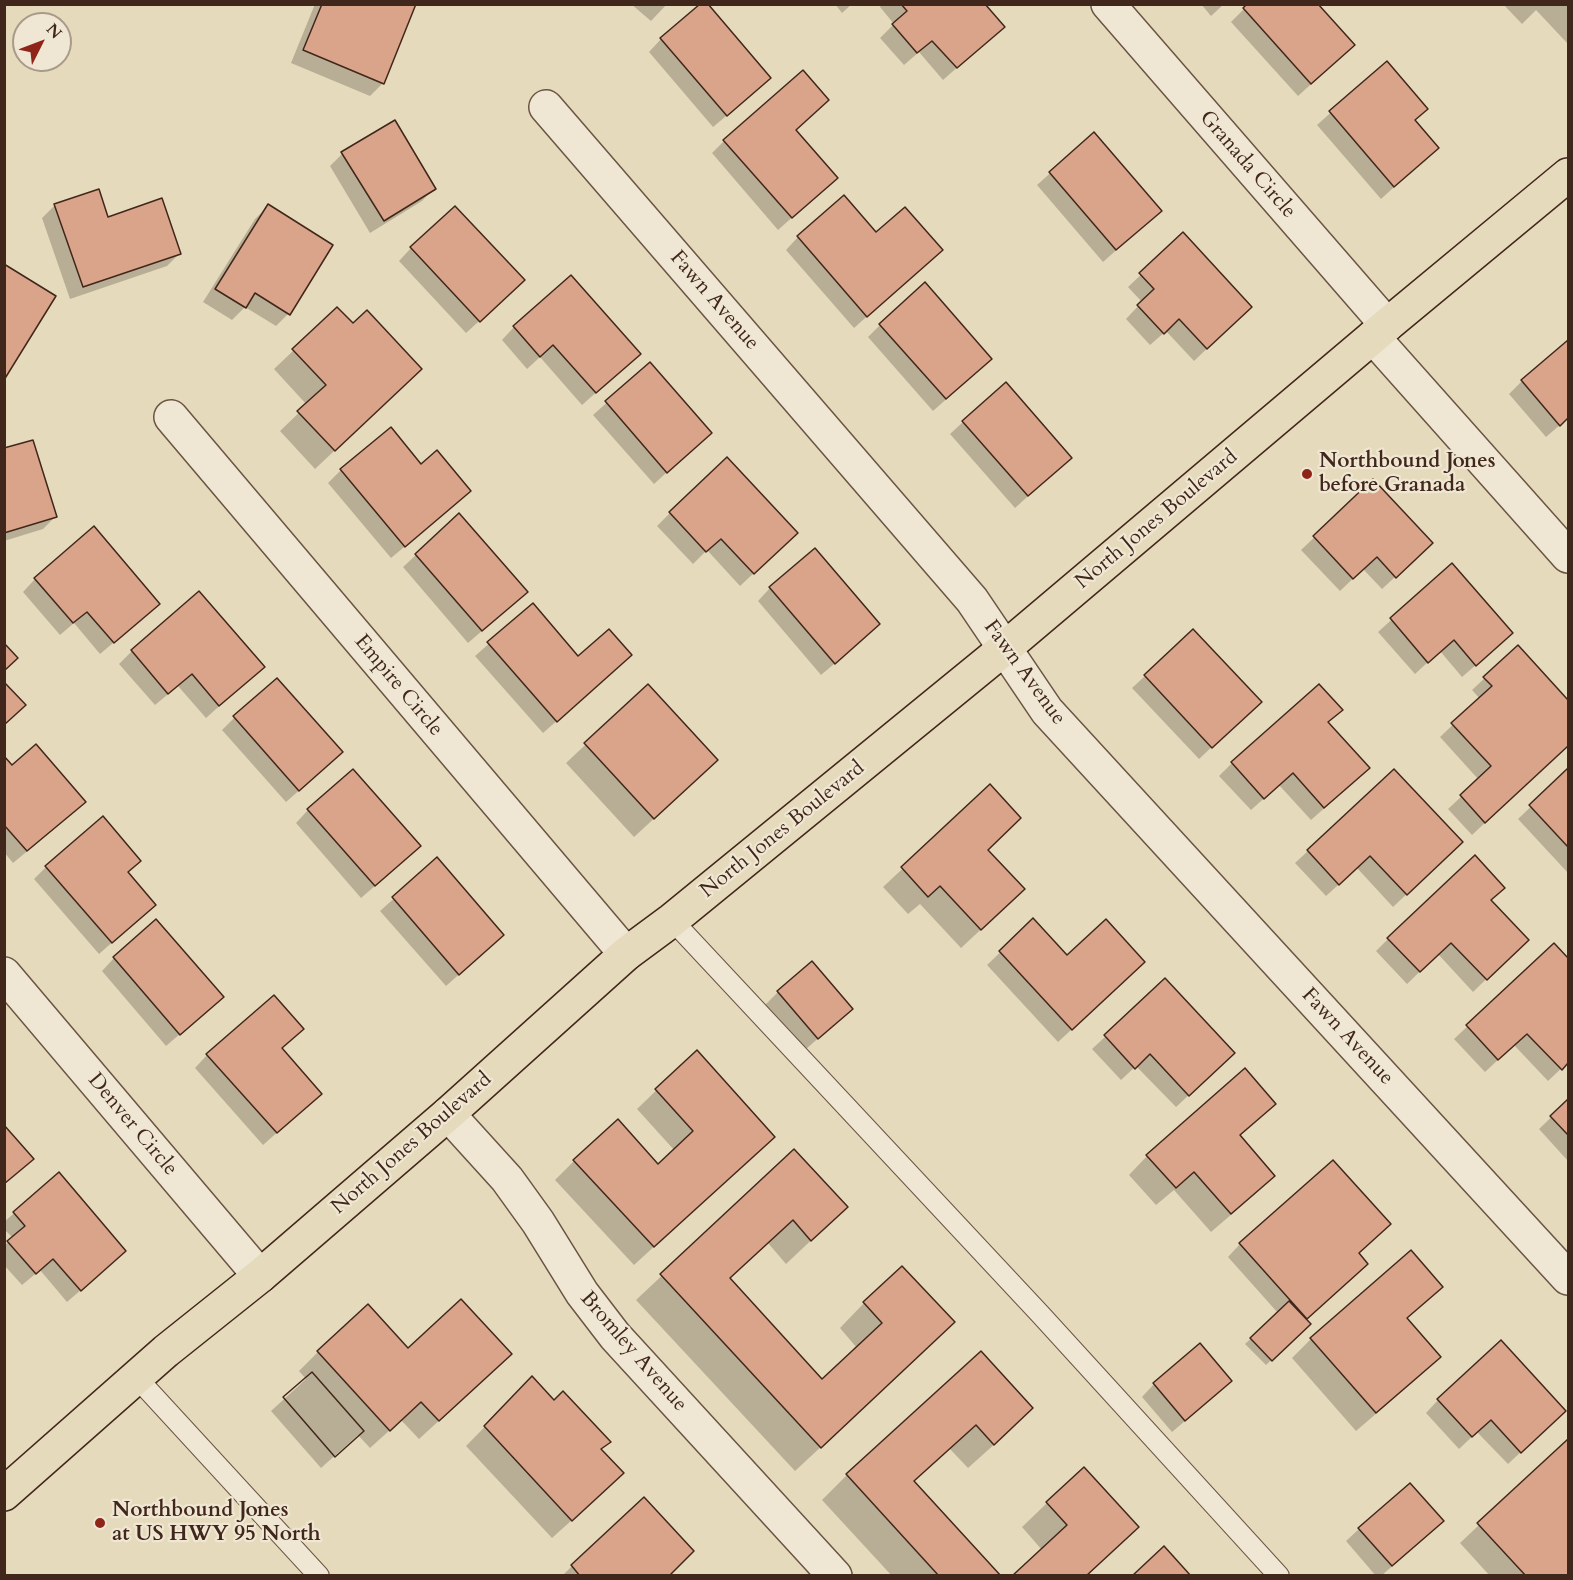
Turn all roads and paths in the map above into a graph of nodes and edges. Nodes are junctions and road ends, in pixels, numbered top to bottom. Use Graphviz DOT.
graph roads {
  1 [pos="1108,4"];
  2 [pos="546,107"];
  3 [pos="1569,175"];
  4 [pos="1380,331"];
  5 [pos="171,417"];
  6 [pos="1569,556"];
  7 [pos="1005,648"];
  8 [pos="672,920"];
  9 [pos="626,954"];
  10 [pos="4,974"];
  11 [pos="448,1114"];
  12 [pos="260,1276"];
  13 [pos="1569,1278"];
  14 [pos="137,1378"];
  15 [pos="4,1494"];
  16 [pos="319,1575"];
  17 [pos="835,1575"];
  18 [pos="1279,1575"];
  1 -- 4 [label="street, Granada Circle"];
  2 -- 7 [label="street, Fawn Avenue"];
  3 -- 4 [label="main road, North Jones Boulevard"];
  4 -- 6 [label="street, Granada Circle"];
  4 -- 7 [label="main road, North Jones Boulevard"];
  5 -- 9 [label="street, Empire Circle"];
  7 -- 8 [label="main road, North Jones Boulevard"];
  7 -- 13 [label="street, Fawn Avenue"];
  8 -- 9 [label="main road, North Jones Boulevard"];
  8 -- 18 [label="lane"];
  9 -- 11 [label="main road, North Jones Boulevard"];
  10 -- 12 [label="street, Denver Circle"];
  11 -- 12 [label="main road, North Jones Boulevard"];
  11 -- 17 [label="street, Bromley Avenue"];
  12 -- 14 [label="main road, North Jones Boulevard"];
  14 -- 15 [label="main road, North Jones Boulevard"];
  14 -- 16 [label="lane"];
}
